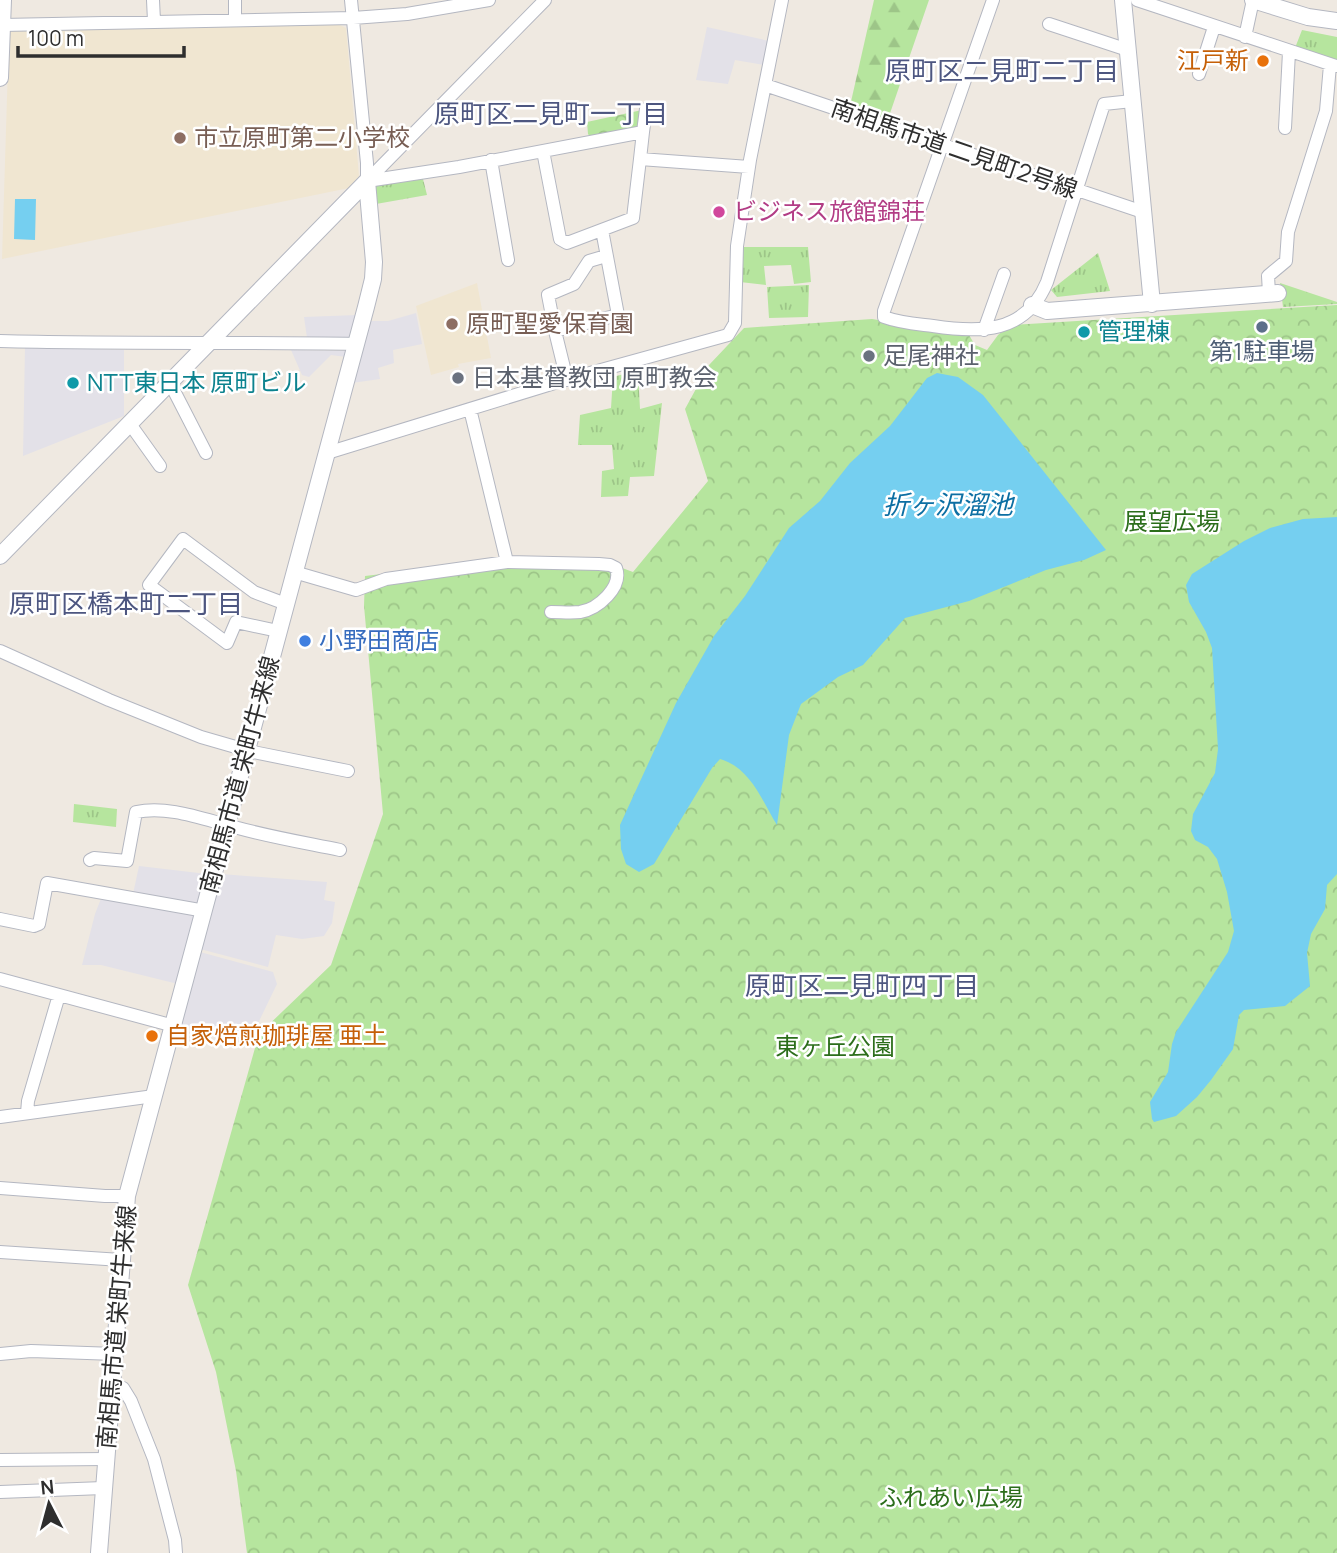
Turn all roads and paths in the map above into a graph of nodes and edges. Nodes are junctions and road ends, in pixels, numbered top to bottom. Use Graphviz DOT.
graph roads {
  1 [pos="3,0"];
  2 [pos="153,0"];
  3 [pos="235,0"];
  4 [pos="351,0"];
  5 [pos="489,0"];
  6 [pos="545,0"];
  7 [pos="782,0"];
  8 [pos="993,0"];
  9 [pos="1123,0"];
  10 [pos="1137,0"];
  11 [pos="1253,0"];
  12 [pos="439,4"];
  13 [pos="353,18"];
  14 [pos="235,19"];
  15 [pos="154,21"];
  16 [pos="1337,22"];
  17 [pos="2,24"];
  18 [pos="1049,24"];
  19 [pos="1214,27"];
  20 [pos="1245,37"];
  21 [pos="1128,50"];
  22 [pos="1289,52"];
  23 [pos="1334,66"];
  24 [pos="1199,74"];
  25 [pos="0,78"];
  26 [pos="765,85"];
  27 [pos="1132,101"];
  28 [pos="646,109"];
  29 [pos="1332,109"];
  30 [pos="1285,128"];
  31 [pos="643,132"];
  32 [pos="942,145"];
  33 [pos="543,151"];
  34 [pos="640,159"];
  35 [pos="491,160"];
  36 [pos="749,167"];
  37 [pos="367,181"];
  38 [pos="1077,190"];
  39 [pos="1143,212"];
  40 [pos="602,230"];
  41 [pos="606,256"];
  42 [pos="508,260"];
  43 [pos="1004,274"];
  44 [pos="1273,293"];
  45 [pos="1152,303"];
  46 [pos="1032,305"];
  47 [pos="984,330"];
  48 [pos="555,331"];
  49 [pos="0,341"];
  50 [pos="207,344"];
  51 [pos="356,345"];
  52 [pos="567,380"];
  53 [pos="170,383"];
  54 [pos="470,409"];
  55 [pos="130,424"];
  56 [pos="205,453"];
  57 [pos="327,453"];
  58 [pos="160,466"];
  59 [pos="0,556"];
  60 [pos="507,562"];
  61 [pos="294,572"];
  62 [pos="286,604"];
  63 [pos="551,612"];
  64 [pos="278,631"];
  65 [pos="0,651"];
  66 [pos="246,750"];
  67 [pos="348,771"];
  68 [pos="227,825"];
  69 [pos="340,850"];
  70 [pos="90,860"];
  71 [pos="205,911"];
  72 [pos="0,919"];
  73 [pos="0,979"];
  74 [pos="59,995"];
  75 [pos="173,1026"];
  76 [pos="154,1096"];
  77 [pos="27,1113"];
  78 [pos="0,1117"];
  79 [pos="0,1188"];
  80 [pos="127,1196"];
  81 [pos="0,1252"];
  82 [pos="121,1260"];
  83 [pos="0,1354"];
  84 [pos="114,1354"];
  85 [pos="112,1383"];
  86 [pos="106,1459"];
  87 [pos="0,1460"];
  88 [pos="103,1488"];
  89 [pos="0,1492"];
  90 [pos="99,1553"];
  91 [pos="176,1553"];
  1 -- 17 [label="street"];
  2 -- 15 [label="street"];
  3 -- 14 [label="street"];
  4 -- 13 [label="street, 南相馬市道 栄町牛来線"];
  5 -- 12 [label="street"];
  6 -- 37 [label="street"];
  7 -- 26 [label="street"];
  8 -- 32 [label="street"];
  9 -- 21 [label="street"];
  10 -- 19 [label="street"];
  11 -- 16 [label="street"];
  11 -- 20 [label="street"];
  12 -- 13 [label="street"];
  13 -- 14 [label="street"];
  13 -- 37 [label="street, 南相馬市道 栄町牛来線"];
  14 -- 15 [label="street"];
  15 -- 17 [label="street"];
  17 -- 25 [label="street"];
  18 -- 21 [label="street"];
  19 -- 20 [label="street"];
  19 -- 24 [label="street"];
  20 -- 22 [label="street"];
  21 -- 27 [label="street"];
  22 -- 23 [label="street"];
  22 -- 30 [label="street"];
  23 -- 29 [label="street"];
  26 -- 32 [label="street, 南相馬市道 二見町2号線"];
  26 -- 36 [label="street"];
  27 -- 38 [label="street"];
  27 -- 39 [label="street"];
  28 -- 31 [label="street"];
  29 -- 44 [label="street"];
  31 -- 33 [label="street"];
  31 -- 34 [label="street"];
  32 -- 38 [label="street, 南相馬市道 二見町2号線"];
  32 -- 47 [label="street"];
  33 -- 35 [label="street"];
  33 -- 40 [label="street"];
  34 -- 36 [label="street"];
  34 -- 40 [label="street"];
  35 -- 37 [label="street"];
  35 -- 42 [label="street"];
  36 -- 52 [label="street"];
  37 -- 50 [label="street"];
  37 -- 51 [label="street, 南相馬市道 栄町牛来線"];
  38 -- 39 [label="street, 南相馬市道 二見町2号線"];
  38 -- 46 [label="street"];
  39 -- 45 [label="street"];
  40 -- 41 [label="street"];
  41 -- 48 [label="street"];
  41 -- 48 [label="street"];
  43 -- 47 [label="street"];
  44 -- 45 [label="street"];
  45 -- 46 [label="street"];
  46 -- 47 [label="street"];
  48 -- 52 [label="street"];
  49 -- 50 [label="street"];
  50 -- 51 [label="street"];
  50 -- 53 [label="street"];
  51 -- 57 [label="street, 南相馬市道 栄町牛来線"];
  52 -- 54 [label="street"];
  53 -- 55 [label="street"];
  53 -- 56 [label="street"];
  54 -- 57 [label="street"];
  54 -- 60 [label="street"];
  55 -- 58 [label="street"];
  55 -- 59 [label="street"];
  57 -- 61 [label="street, 南相馬市道 栄町牛来線"];
  60 -- 61 [label="street"];
  60 -- 63 [label="street"];
  61 -- 62 [label="street, 南相馬市道 栄町牛来線"];
  62 -- 64 [label="street, 南相馬市道 栄町牛来線"];
  62 -- 64 [label="street"];
  64 -- 66 [label="street, 南相馬市道 栄町牛来線"];
  65 -- 66 [label="street"];
  66 -- 67 [label="street"];
  66 -- 68 [label="street, 南相馬市道 栄町牛来線"];
  68 -- 69 [label="street"];
  68 -- 70 [label="street"];
  68 -- 71 [label="street, 南相馬市道 栄町牛来線"];
  71 -- 72 [label="street"];
  71 -- 75 [label="street, 南相馬市道 栄町牛来線"];
  73 -- 74 [label="street"];
  74 -- 75 [label="street"];
  74 -- 77 [label="street"];
  75 -- 76 [label="street, 南相馬市道 栄町牛来線"];
  76 -- 77 [label="street"];
  76 -- 80 [label="street, 南相馬市道 栄町牛来線"];
  77 -- 78 [label="street"];
  79 -- 80 [label="street"];
  80 -- 82 [label="street, 南相馬市道 栄町牛来線"];
  81 -- 82 [label="street"];
  82 -- 84 [label="street, 南相馬市道 栄町牛来線"];
  83 -- 84 [label="street"];
  84 -- 85 [label="street, 南相馬市道 栄町牛来線"];
  85 -- 86 [label="street, 南相馬市道 栄町牛来線"];
  85 -- 91 [label="street"];
  86 -- 87 [label="street"];
  86 -- 88 [label="street, 南相馬市道 栄町牛来線"];
  88 -- 89 [label="street"];
  88 -- 90 [label="street, 南相馬市道 栄町牛来線"];
}
